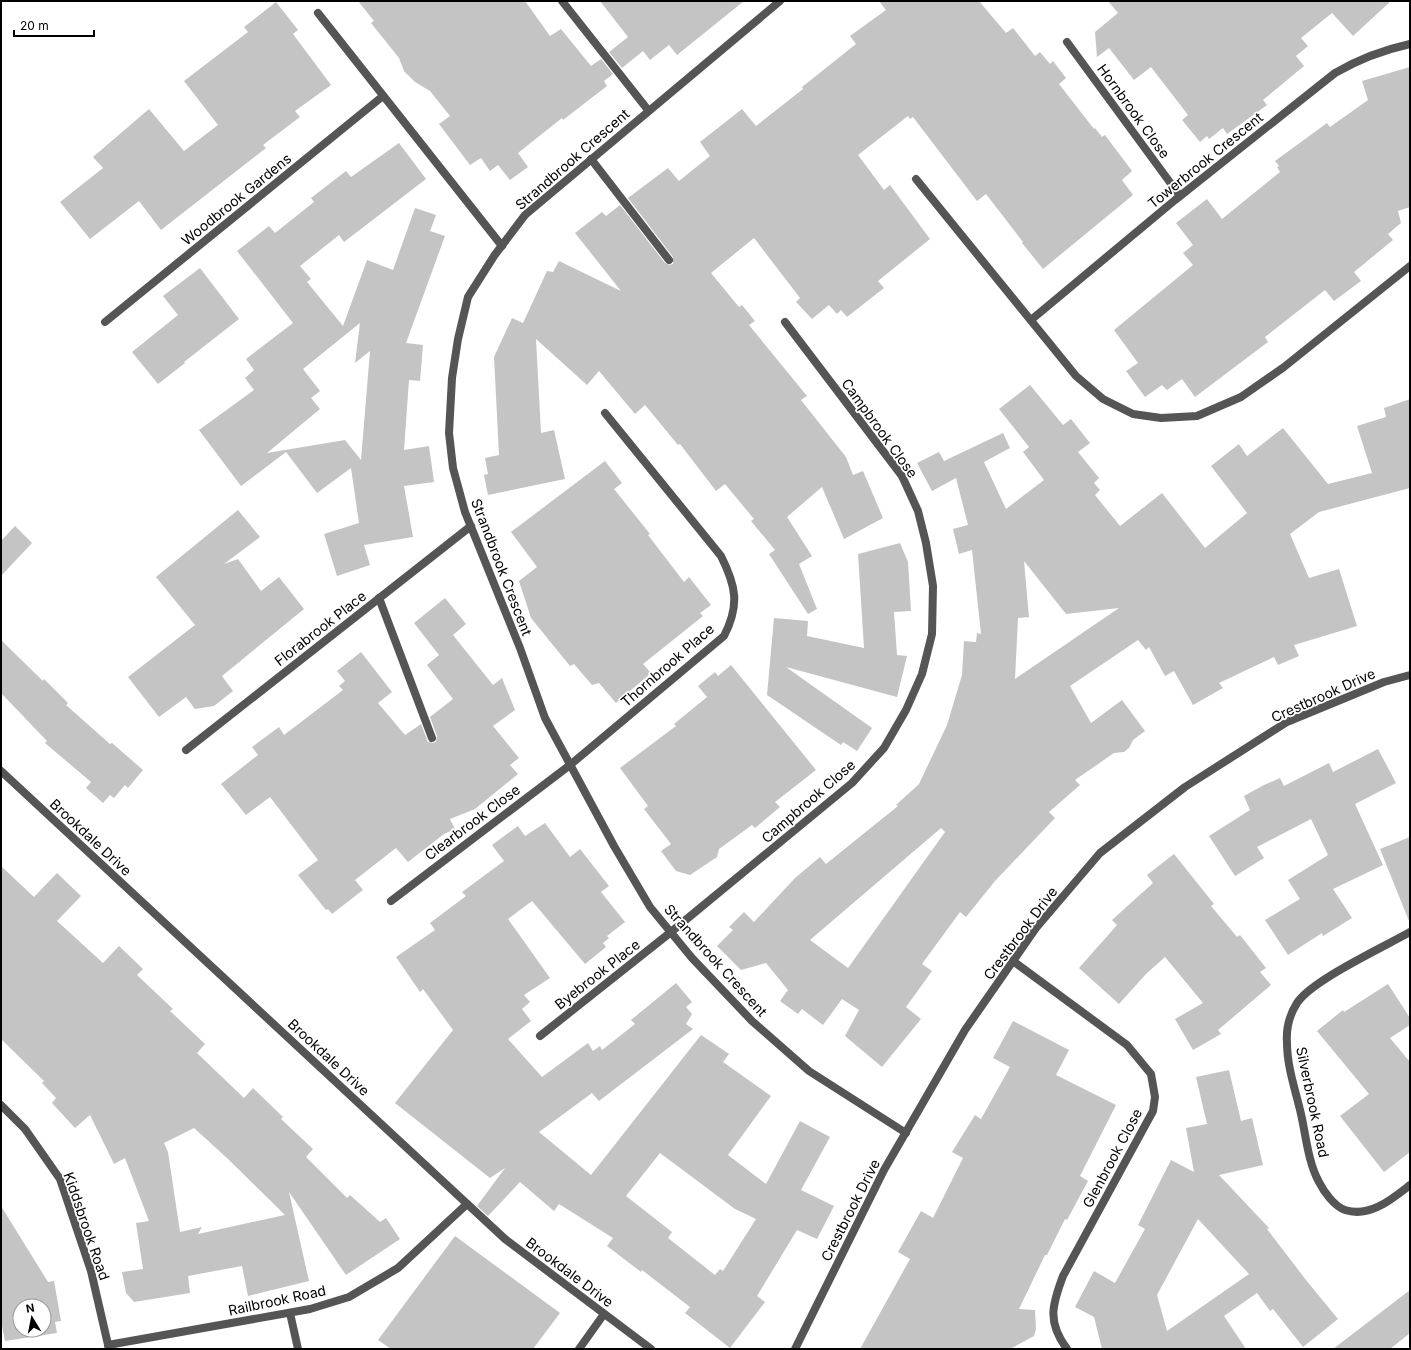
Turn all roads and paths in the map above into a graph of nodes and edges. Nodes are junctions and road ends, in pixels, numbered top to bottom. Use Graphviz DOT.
graph roads {
  1 [pos="562,1"];
  2 [pos="780,1"];
  3 [pos="318,13"];
  4 [pos="1066,42"];
  5 [pos="1410,44"];
  6 [pos="383,96"];
  7 [pos="648,110"];
  8 [pos="591,159"];
  9 [pos="916,179"];
  10 [pos="1180,196"];
  11 [pos="502,246"];
  12 [pos="670,260"];
  13 [pos="1410,266"];
  14 [pos="1030,320"];
  15 [pos="105,322"];
  16 [pos="785,322"];
  17 [pos="605,413"];
  18 [pos="471,526"];
  19 [pos="379,598"];
  20 [pos="1410,675"];
  21 [pos="432,738"];
  22 [pos="186,750"];
  23 [pos="570,765"];
  24 [pos="1,771"];
  25 [pos="391,901"];
  26 [pos="671,932"];
  27 [pos="1410,932"];
  28 [pos="1013,961"];
  29 [pos="540,1036"];
  30 [pos="1,1105"];
  31 [pos="906,1133"];
  32 [pos="1410,1185"];
  33 [pos="467,1204"];
  34 [pos="290,1313"];
  35 [pos="604,1314"];
  36 [pos="108,1347"];
  37 [pos="298,1349"];
  38 [pos="579,1349"];
  39 [pos="651,1349"];
  40 [pos="795,1349"];
  41 [pos="1067,1349"];
  1 -- 7 [label="street"];
  2 -- 7 [label="street, Strandbrook Crescent"];
  3 -- 6 [label="street"];
  4 -- 10 [label="street, Hornbrook Close"];
  5 -- 10 [label="street, Towerbrook Crescent"];
  6 -- 11 [label="street"];
  6 -- 15 [label="street, Woodbrook Gardens"];
  7 -- 8 [label="street, Strandbrook Crescent"];
  8 -- 11 [label="street, Strandbrook Crescent"];
  8 -- 12 [label="street"];
  9 -- 14 [label="street"];
  10 -- 14 [label="street, Towerbrook Crescent"];
  11 -- 18 [label="street, Strandbrook Crescent"];
  13 -- 14 [label="street"];
  16 -- 26 [label="street, Campbrook Close"];
  17 -- 23 [label="street, Thornbrook Place"];
  18 -- 19 [label="street, Florabrook Place"];
  18 -- 23 [label="street, Strandbrook Crescent"];
  19 -- 21 [label="street"];
  19 -- 22 [label="street, Florabrook Place"];
  20 -- 28 [label="street, Crestbrook Drive"];
  23 -- 25 [label="street, Clearbrook Close"];
  23 -- 26 [label="street, Strandbrook Crescent"];
  24 -- 33 [label="street, Brookdale Drive"];
  26 -- 29 [label="street, Byebrook Place"];
  26 -- 31 [label="street, Strandbrook Crescent"];
  27 -- 32 [label="street, Silverbrook Road"];
  28 -- 31 [label="street, Crestbrook Drive"];
  28 -- 41 [label="street, Glenbrook Close"];
  30 -- 36 [label="street, Kiddsbrook Road"];
  31 -- 40 [label="street, Crestbrook Drive"];
  33 -- 34 [label="street, Railbrook Road"];
  33 -- 35 [label="street, Brookdale Drive"];
  34 -- 36 [label="street, Railbrook Road"];
  34 -- 37 [label="street"];
  35 -- 38 [label="street"];
  35 -- 39 [label="street, Brookdale Drive"];
}
